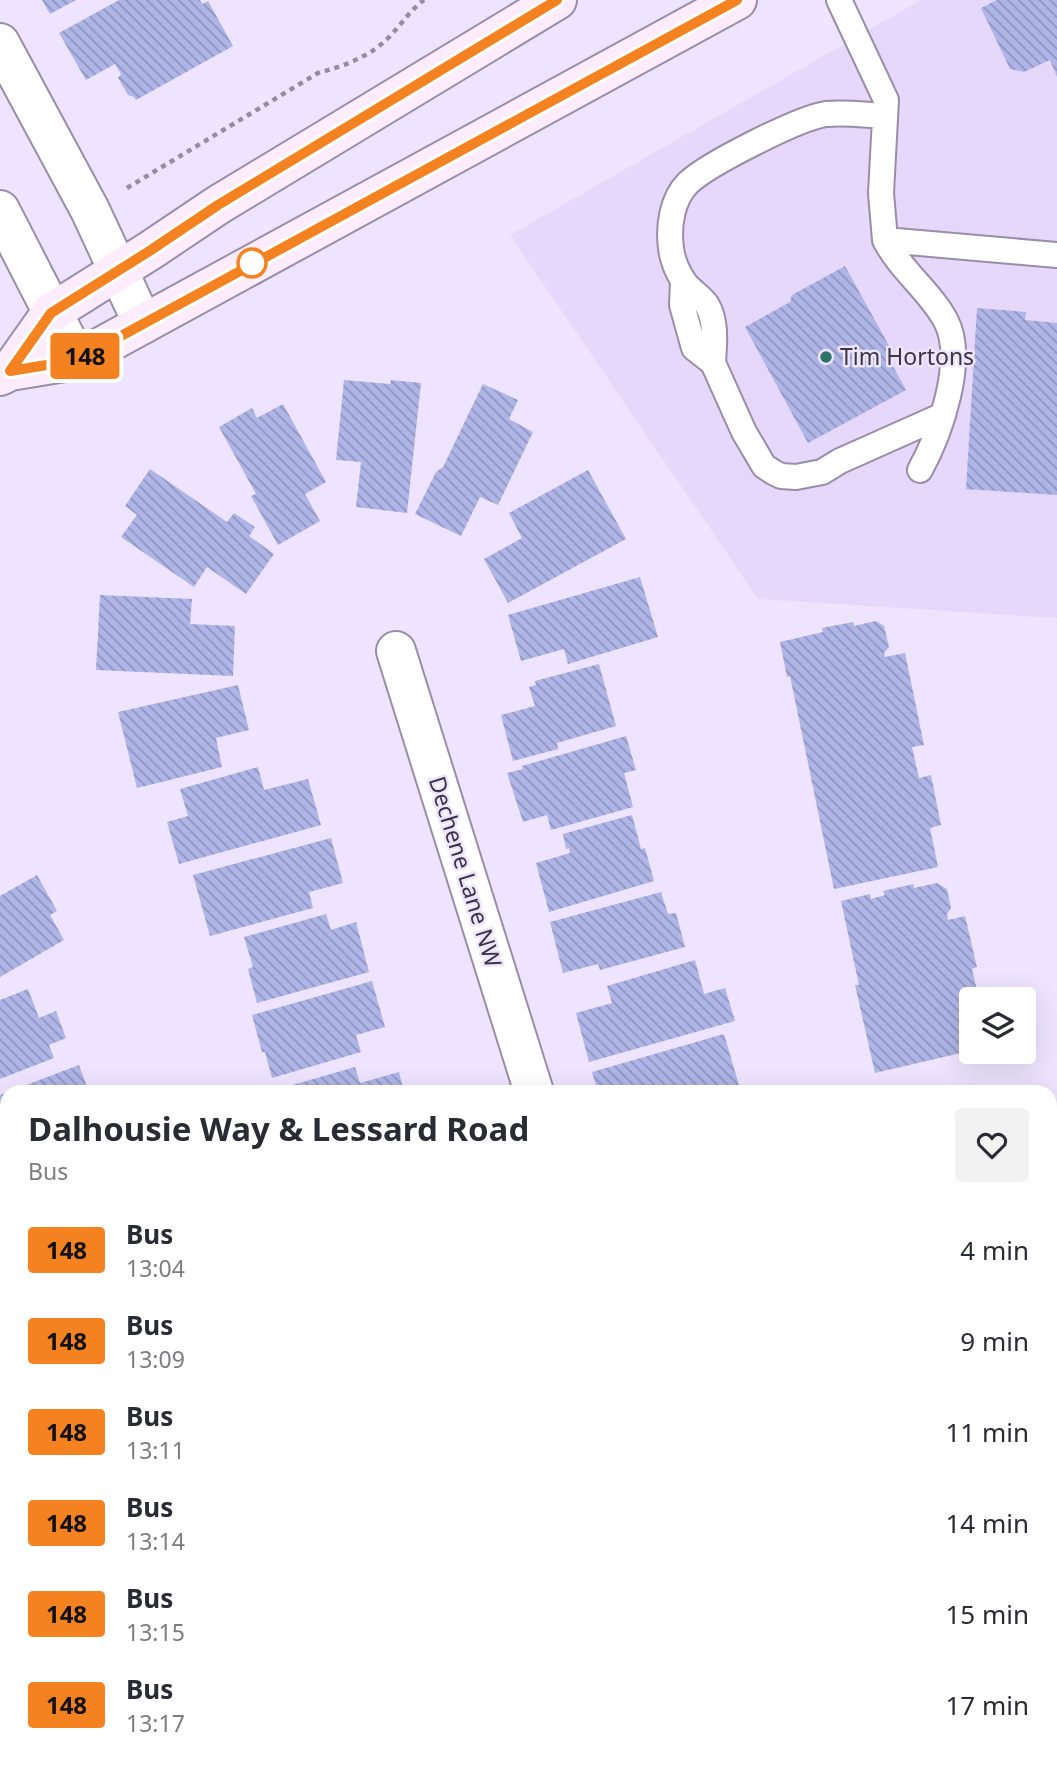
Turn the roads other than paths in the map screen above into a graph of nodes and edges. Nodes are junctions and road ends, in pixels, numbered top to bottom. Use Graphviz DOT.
graph roads {
  1 [pos="557,0"];
  2 [pos="737,0"];
  3 [pos="839,0"];
  4 [pos="0,43"];
  5 [pos="885,116"];
  6 [pos="0,210"];
  7 [pos="885,240"];
  8 [pos="1057,255"];
  9 [pos="119,270"];
  10 [pos="51,313"];
  11 [pos="143,324"];
  12 [pos="77,360"];
  13 [pos="5,373"];
  14 [pos="941,416"];
  15 [pos="920,470"];
  16 [pos="396,651"];
  17 [pos="532,1085"];
  1 -- 9 [label="main road"];
  2 -- 11 [label="main road"];
  3 -- 5 [label="lane"];
  4 -- 9 [label="street"];
  5 -- 7 [label="lane"];
  5 -- 14 [label="lane"];
  6 -- 10 [label="street"];
  7 -- 8 [label="lane"];
  7 -- 14 [label="lane"];
  9 -- 10 [label="main road"];
  9 -- 11 [label="street"];
  10 -- 12 [label="street"];
  10 -- 13 [label="main road"];
  11 -- 12 [label="main road"];
  12 -- 13 [label="main road"];
  14 -- 15 [label="lane"];
  16 -- 17 [label="street, Dechene Lane NW"];
}
